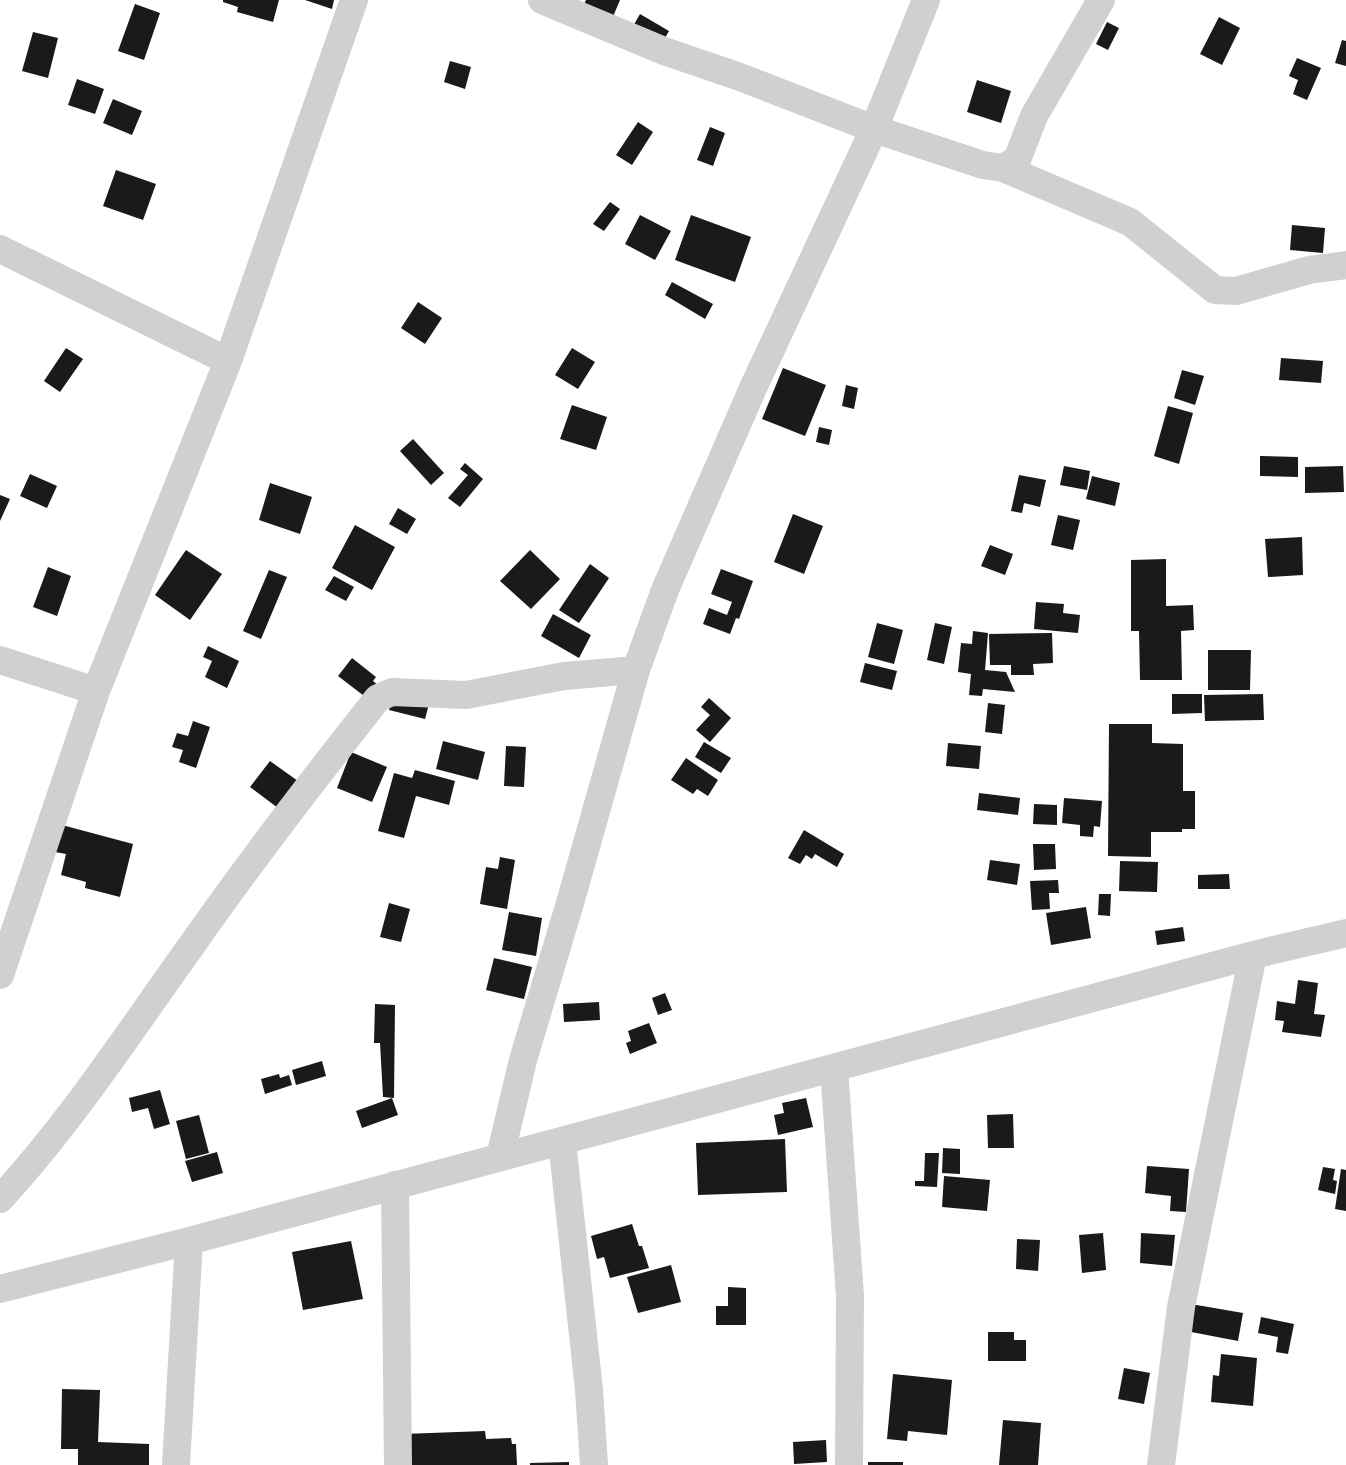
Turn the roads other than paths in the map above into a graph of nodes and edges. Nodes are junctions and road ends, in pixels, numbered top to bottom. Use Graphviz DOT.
graph roads {
  1 [pos="354,0"];
  2 [pos="542,0"];
  3 [pos="926,0"];
  4 [pos="1101,0"];
  5 [pos="874,129"];
  6 [pos="1003,168"];
  7 [pos="0,249"];
  8 [pos="1346,265"];
  9 [pos="228,361"];
  10 [pos="0,660"];
  11 [pos="636,670"];
  12 [pos="96,691"];
  13 [pos="1346,933"];
  14 [pos="1253,955"];
  15 [pos="0,975"];
  16 [pos="834,1068"];
  17 [pos="562,1141"];
  18 [pos="500,1157"];
  19 [pos="395,1185"];
  20 [pos="0,1199"];
  21 [pos="189,1241"];
  22 [pos="0,1289"];
  23 [pos="176,1465"];
  24 [pos="398,1465"];
  25 [pos="594,1465"];
  26 [pos="849,1465"];
  27 [pos="1161,1465"];
  1 -- 9 [label="street"];
  2 -- 5 [label="street"];
  3 -- 5 [label="street"];
  4 -- 6 [label="street"];
  5 -- 6 [label="street"];
  5 -- 11 [label="street"];
  6 -- 8 [label="street"];
  7 -- 9 [label="street"];
  9 -- 12 [label="street"];
  10 -- 12 [label="street"];
  11 -- 18 [label="street"];
  11 -- 20 [label="street"];
  12 -- 15 [label="street"];
  13 -- 14 [label="street"];
  14 -- 16 [label="street"];
  14 -- 27 [label="street"];
  16 -- 17 [label="street"];
  16 -- 26 [label="street"];
  17 -- 18 [label="street"];
  17 -- 25 [label="street"];
  18 -- 19 [label="street"];
  19 -- 21 [label="street"];
  19 -- 24 [label="street"];
  21 -- 22 [label="street"];
  21 -- 23 [label="street"];
}
